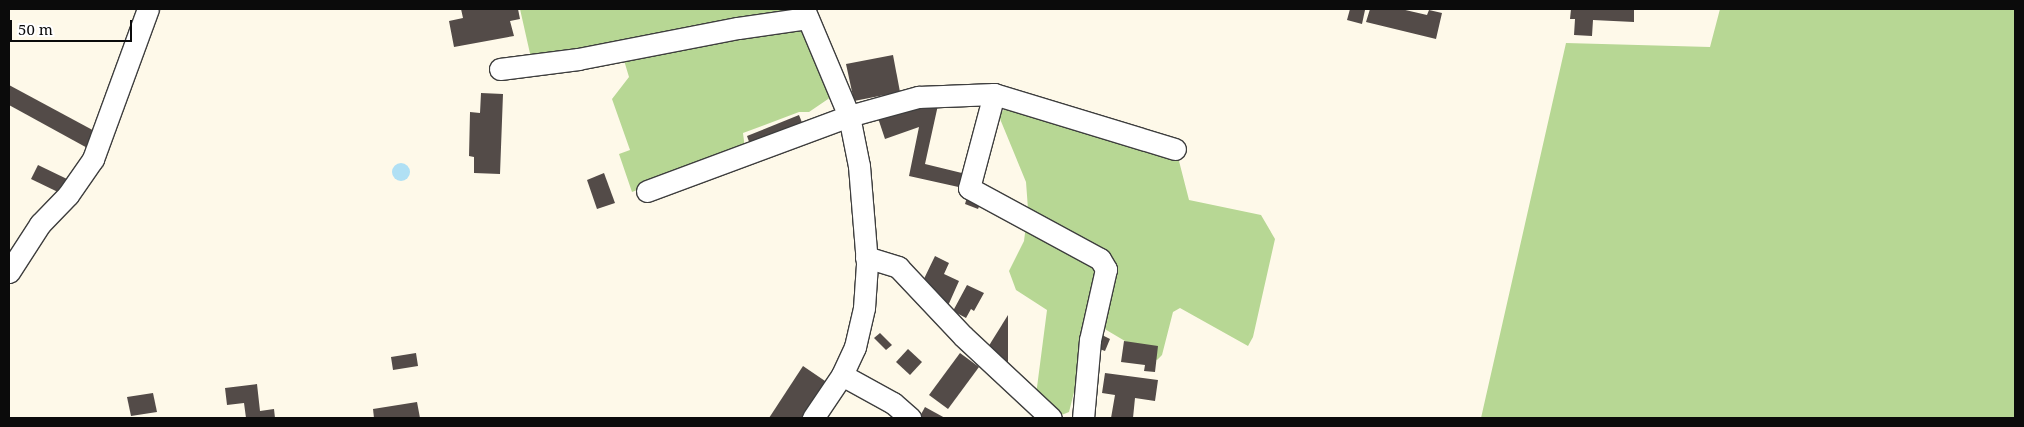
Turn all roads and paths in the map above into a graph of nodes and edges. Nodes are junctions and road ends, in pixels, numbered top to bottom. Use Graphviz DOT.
graph roads {
  1 [pos="148,9"];
  2 [pos="805,13"];
  3 [pos="500,69"];
  4 [pos="994,94"];
  5 [pos="849,116"];
  6 [pos="1175,150"];
  7 [pos="647,191"];
  8 [pos="866,257"];
  9 [pos="9,272"];
  10 [pos="842,375"];
  11 [pos="813,418"];
  12 [pos="910,418"];
  13 [pos="1051,418"];
  14 [pos="1083,418"];
  1 -- 9 [label="street"];
  2 -- 3 [label="street"];
  2 -- 5 [label="street"];
  4 -- 5 [label="street"];
  4 -- 6 [label="street"];
  4 -- 14 [label="street"];
  5 -- 7 [label="street"];
  5 -- 8 [label="street"];
  8 -- 10 [label="street"];
  8 -- 13 [label="street"];
  10 -- 11 [label="street"];
  10 -- 12 [label="street"];
}
